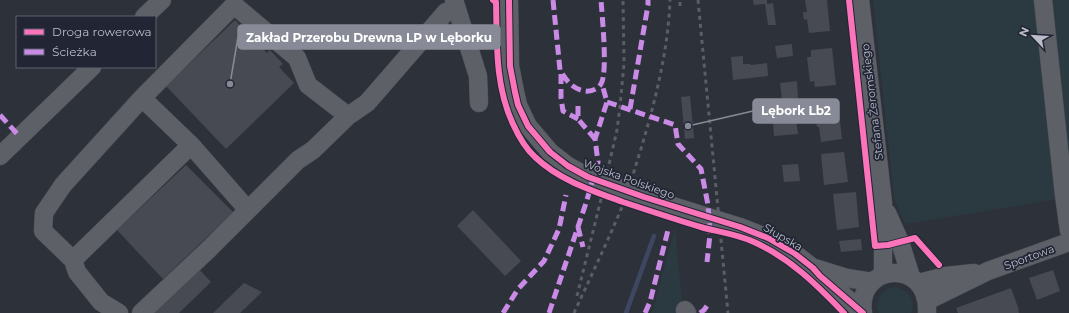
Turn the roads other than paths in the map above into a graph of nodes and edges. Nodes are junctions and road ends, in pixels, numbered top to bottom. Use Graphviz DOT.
graph roads {
  1 [pos="162,0"];
  2 [pos="509,0"];
  3 [pos="860,0"];
  4 [pos="1043,0"];
  5 [pos="455,4"];
  6 [pos="145,16"];
  7 [pos="91,68"];
  8 [pos="142,98"];
  9 [pos="479,103"];
  10 [pos="348,116"];
  11 [pos="191,145"];
  12 [pos="0,156"];
  13 [pos="883,203"];
  14 [pos="678,207"];
  15 [pos="248,210"];
  16 [pos="1069,231"];
  17 [pos="1069,242"];
  18 [pos="73,260"];
  19 [pos="813,268"];
  20 [pos="988,271"];
  21 [pos="878,279"];
  22 [pos="915,280"];
  23 [pos="927,307"];
  24 [pos="863,312"];
  25 [pos="119,313"];
  26 [pos="141,313"];
  1 -- 6 [label="street"];
  2 -- 14 [label="street, Wojska Polskiego"];
  3 -- 13 [label="street, Stefana Żeromskiego"];
  4 -- 16 [label="street"];
  5 -- 9 [label="street"];
  5 -- 10 [label="street"];
  7 -- 12 [label="street"];
  8 -- 10 [label="street"];
  8 -- 11 [label="street"];
  8 -- 18 [label="street"];
  10 -- 15 [label="street"];
  11 -- 15 [label="street"];
  11 -- 18 [label="street"];
  13 -- 21 [label="street, Stefana Żeromskiego"];
  13 -- 22 [label="street, Stefana Żeromskiego"];
  14 -- 19 [label="street, Słupska"];
  15 -- 26 [label="street"];
  17 -- 20 [label="street, Sportowa"];
  18 -- 25 [label="street"];
  19 -- 21 [label="street, Słupska"];
  19 -- 24 [label="street, Słupska"];
  20 -- 22 [label="street, Sportowa"];
  20 -- 23 [label="street, Sportowa"];
  21 -- 22 [label="street, Słupska"];
  21 -- 24 [label="street"];
  22 -- 23 [label="street, Stefana Żeromskiego"];
}
